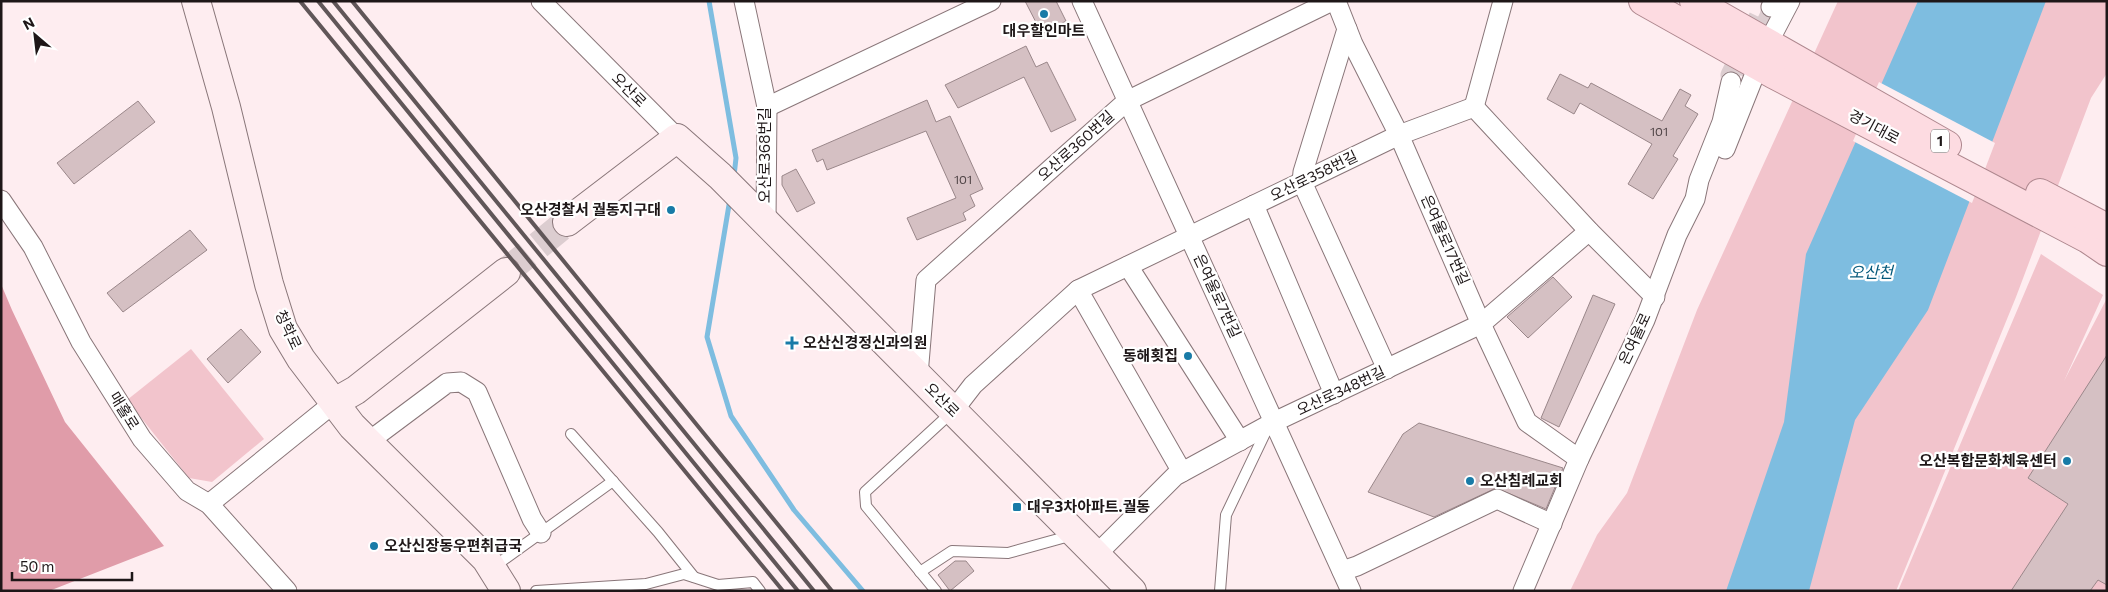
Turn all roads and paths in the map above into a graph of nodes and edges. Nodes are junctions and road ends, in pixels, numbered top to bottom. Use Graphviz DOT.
graph roads {
  1 [pos="196,1"];
  2 [pos="541,1"];
  3 [pos="744,1"];
  4 [pos="991,1"];
  5 [pos="1082,1"];
  6 [pos="1332,1"];
  7 [pos="1336,1"];
  8 [pos="1503,1"];
  9 [pos="1643,1"];
  10 [pos="1694,1"];
  11 [pos="1790,1"];
  12 [pos="1347,29"];
  13 [pos="1771,59"];
  14 [pos="1731,82"];
  15 [pos="1128,101"];
  16 [pos="767,107"];
  17 [pos="1474,107"];
  18 [pos="1399,135"];
  19 [pos="677,138"];
  20 [pos="1302,182"];
  21 [pos="1695,199"];
  22 [pos="1,200"];
  23 [pos="1254,206"];
  24 [pos="759,215"];
  25 [pos="567,222"];
  26 [pos="1589,231"];
  27 [pos="1189,235"];
  28 [pos="2100,236"];
  29 [pos="1128,266"];
  30 [pos="506,272"];
  31 [pos="1078,290"];
  32 [pos="1655,297"];
  33 [pos="1481,324"];
  34 [pos="1387,369"];
  35 [pos="918,375"];
  36 [pos="1334,394"];
  37 [pos="335,402"];
  38 [pos="953,410"];
  39 [pos="1271,424"];
  40 [pos="571,434"];
  41 [pos="1240,441"];
  42 [pos="368,442"];
  43 [pos="1578,459"];
  44 [pos="1182,472"];
  45 [pos="613,481"];
  46 [pos="209,504"];
  47 [pos="1552,524"];
  48 [pos="541,532"];
  49 [pos="1076,534"];
  50 [pos="1096,555"];
  51 [pos="492,568"];
  52 [pos="1342,571"];
  53 [pos="920,572"];
  54 [pos="694,577"];
  55 [pos="287,591"];
  56 [pos="506,591"];
  57 [pos="536,591"];
  58 [pos="760,591"];
  59 [pos="936,591"];
  60 [pos="1132,591"];
  61 [pos="1220,591"];
  62 [pos="1351,591"];
  63 [pos="1523,591"];
  1 -- 37 [label="street, 청학로"];
  2 -- 19 [label="street, 오산로"];
  3 -- 16 [label="street, 오산로368번길"];
  4 -- 16 [label="street"];
  5 -- 15 [label="street, 은여울로7번길"];
  6 -- 15 [label="street, 오산로360번길"];
  7 -- 12 [label="street, 은여울로17번길"];
  8 -- 17 [label="street"];
  9 -- 13 [label="main road, 경기대로 / 1"];
  10 -- 13 [label="main road, 경기대로 / 1"];
  11 -- 13 [label="street"];
  12 -- 18 [label="street, 은여울로17번길"];
  12 -- 20 [label="street"];
  13 -- 21 [label="street"];
  13 -- 28 [label="main road, 경기대로 / 1"];
  14 -- 21 [label="street, 은여울로"];
  15 -- 27 [label="street, 은여울로7번길"];
  15 -- 35 [label="street, 오산로360번길"];
  16 -- 24 [label="street, 오산로368번길"];
  17 -- 18 [label="street, 오산로358번길"];
  17 -- 26 [label="street"];
  18 -- 20 [label="street, 오산로358번길"];
  18 -- 33 [label="street, 은여울로17번길"];
  19 -- 24 [label="street, 오산로"];
  19 -- 25 [label="street"];
  20 -- 23 [label="street, 오산로358번길"];
  20 -- 34 [label="street"];
  21 -- 32 [label="street, 은여울로"];
  22 -- 46 [label="street, 매홀로"];
  23 -- 27 [label="street, 오산로358번길"];
  23 -- 36 [label="street"];
  24 -- 35 [label="street, 오산로"];
  26 -- 32 [label="street"];
  26 -- 33 [label="street, 오산로348번길"];
  27 -- 29 [label="street, 오산로358번길"];
  27 -- 39 [label="street, 은여울로7번길"];
  29 -- 31 [label="street, 오산로358번길"];
  29 -- 41 [label="street"];
  30 -- 37 [label="street"];
  31 -- 38 [label="street, 오산로358번길"];
  31 -- 44 [label="street"];
  32 -- 43 [label="street, 은여울로"];
  33 -- 34 [label="street, 오산로348번길"];
  33 -- 43 [label="street, 은여울로17번길"];
  34 -- 36 [label="street, 오산로348번길"];
  35 -- 38 [label="street, 오산로"];
  36 -- 39 [label="street, 오산로348번길"];
  37 -- 42 [label="street, 청학로"];
  37 -- 46 [label="street"];
  38 -- 49 [label="street, 오산로"];
  38 -- 53 [label="lane"];
  39 -- 41 [label="street, 오산로348번길"];
  39 -- 52 [label="street, 은여울로7번길"];
  39 -- 61 [label="lane"];
  40 -- 45 [label="lane"];
  41 -- 44 [label="street, 오산로348번길"];
  42 -- 48 [label="street"];
  42 -- 51 [label="street, 청학로"];
  43 -- 47 [label="street, 은여울로"];
  44 -- 50 [label="street, 오산로348번길"];
  45 -- 48 [label="lane"];
  45 -- 54 [label="lane"];
  46 -- 55 [label="street, 매홀로"];
  47 -- 52 [label="street"];
  47 -- 63 [label="street, 은여울로"];
  48 -- 51 [label="lane"];
  49 -- 50 [label="street, 오산로"];
  49 -- 53 [label="lane"];
  50 -- 60 [label="street, 오산로"];
  51 -- 56 [label="street, 청학로"];
  52 -- 62 [label="street, 은여울로7번길"];
  53 -- 59 [label="lane"];
  54 -- 57 [label="lane"];
  54 -- 58 [label="lane"];
}
